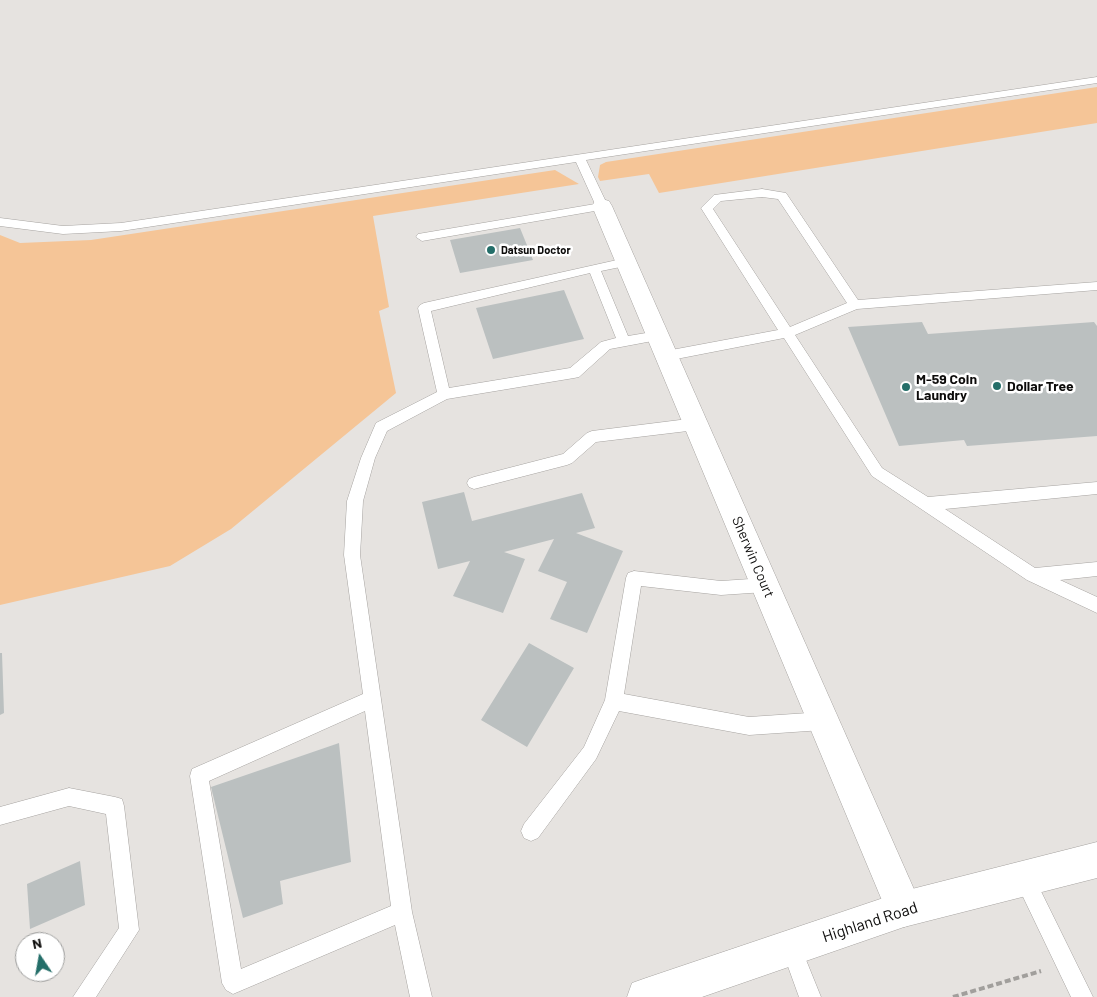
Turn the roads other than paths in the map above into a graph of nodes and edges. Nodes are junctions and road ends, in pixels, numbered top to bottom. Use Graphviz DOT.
graph roads {
  1 [pos="1097,80"];
  2 [pos="579,157"];
  3 [pos="602,206"];
  4 [pos="0,222"];
  5 [pos="422,237"];
  6 [pos="626,262"];
  7 [pos="594,268"];
  8 [pos="1097,286"];
  9 [pos="855,305"];
  10 [pos="787,333"];
  11 [pos="624,342"];
  12 [pos="662,346"];
  13 [pos="444,394"];
  14 [pos="696,424"];
  15 [pos="474,483"];
  16 [pos="1097,488"];
  17 [pos="925,504"];
  18 [pos="1097,569"];
  19 [pos="1033,575"];
  20 [pos="765,585"];
  21 [pos="1097,605"];
  22 [pos="372,698"];
  23 [pos="614,702"];
  24 [pos="823,721"];
  25 [pos="0,816"];
  26 [pos="532,831"];
  27 [pos="1097,860"];
  28 [pos="1024,878"];
  29 [pos="904,909"];
  30 [pos="402,912"];
  31 [pos="791,947"];
  32 [pos="84,997"];
  33 [pos="421,997"];
  34 [pos="646,997"];
  35 [pos="810,997"];
  36 [pos="1082,997"];
  1 -- 2 [label="lane"];
  2 -- 3 [label="lane"];
  2 -- 4 [label="lane"];
  3 -- 5 [label="lane"];
  3 -- 6 [label="main road, Sherwin Court"];
  6 -- 7 [label="lane"];
  6 -- 12 [label="main road, Sherwin Court"];
  7 -- 11 [label="lane"];
  7 -- 13 [label="lane"];
  8 -- 9 [label="lane"];
  9 -- 10 [label="lane"];
  9 -- 10 [label="lane"];
  10 -- 12 [label="lane"];
  10 -- 17 [label="lane"];
  11 -- 12 [label="lane"];
  11 -- 13 [label="lane"];
  12 -- 14 [label="main road, Sherwin Court"];
  13 -- 22 [label="lane"];
  14 -- 15 [label="lane"];
  14 -- 20 [label="main road, Sherwin Court"];
  16 -- 17 [label="lane"];
  17 -- 19 [label="lane"];
  18 -- 19 [label="lane"];
  19 -- 21 [label="lane"];
  20 -- 23 [label="lane"];
  20 -- 24 [label="main road, Sherwin Court"];
  22 -- 30 [label="lane"];
  22 -- 30 [label="lane"];
  23 -- 24 [label="lane"];
  23 -- 26 [label="lane"];
  24 -- 29 [label="main road, Sherwin Court"];
  25 -- 32 [label="lane"];
  27 -- 28 [label="main road, Highland Road"];
  28 -- 29 [label="main road, Highland Road"];
  28 -- 36 [label="lane"];
  29 -- 31 [label="main road, Highland Road"];
  30 -- 33 [label="lane"];
  31 -- 34 [label="main road, Highland Road"];
  31 -- 35 [label="lane"];
}
